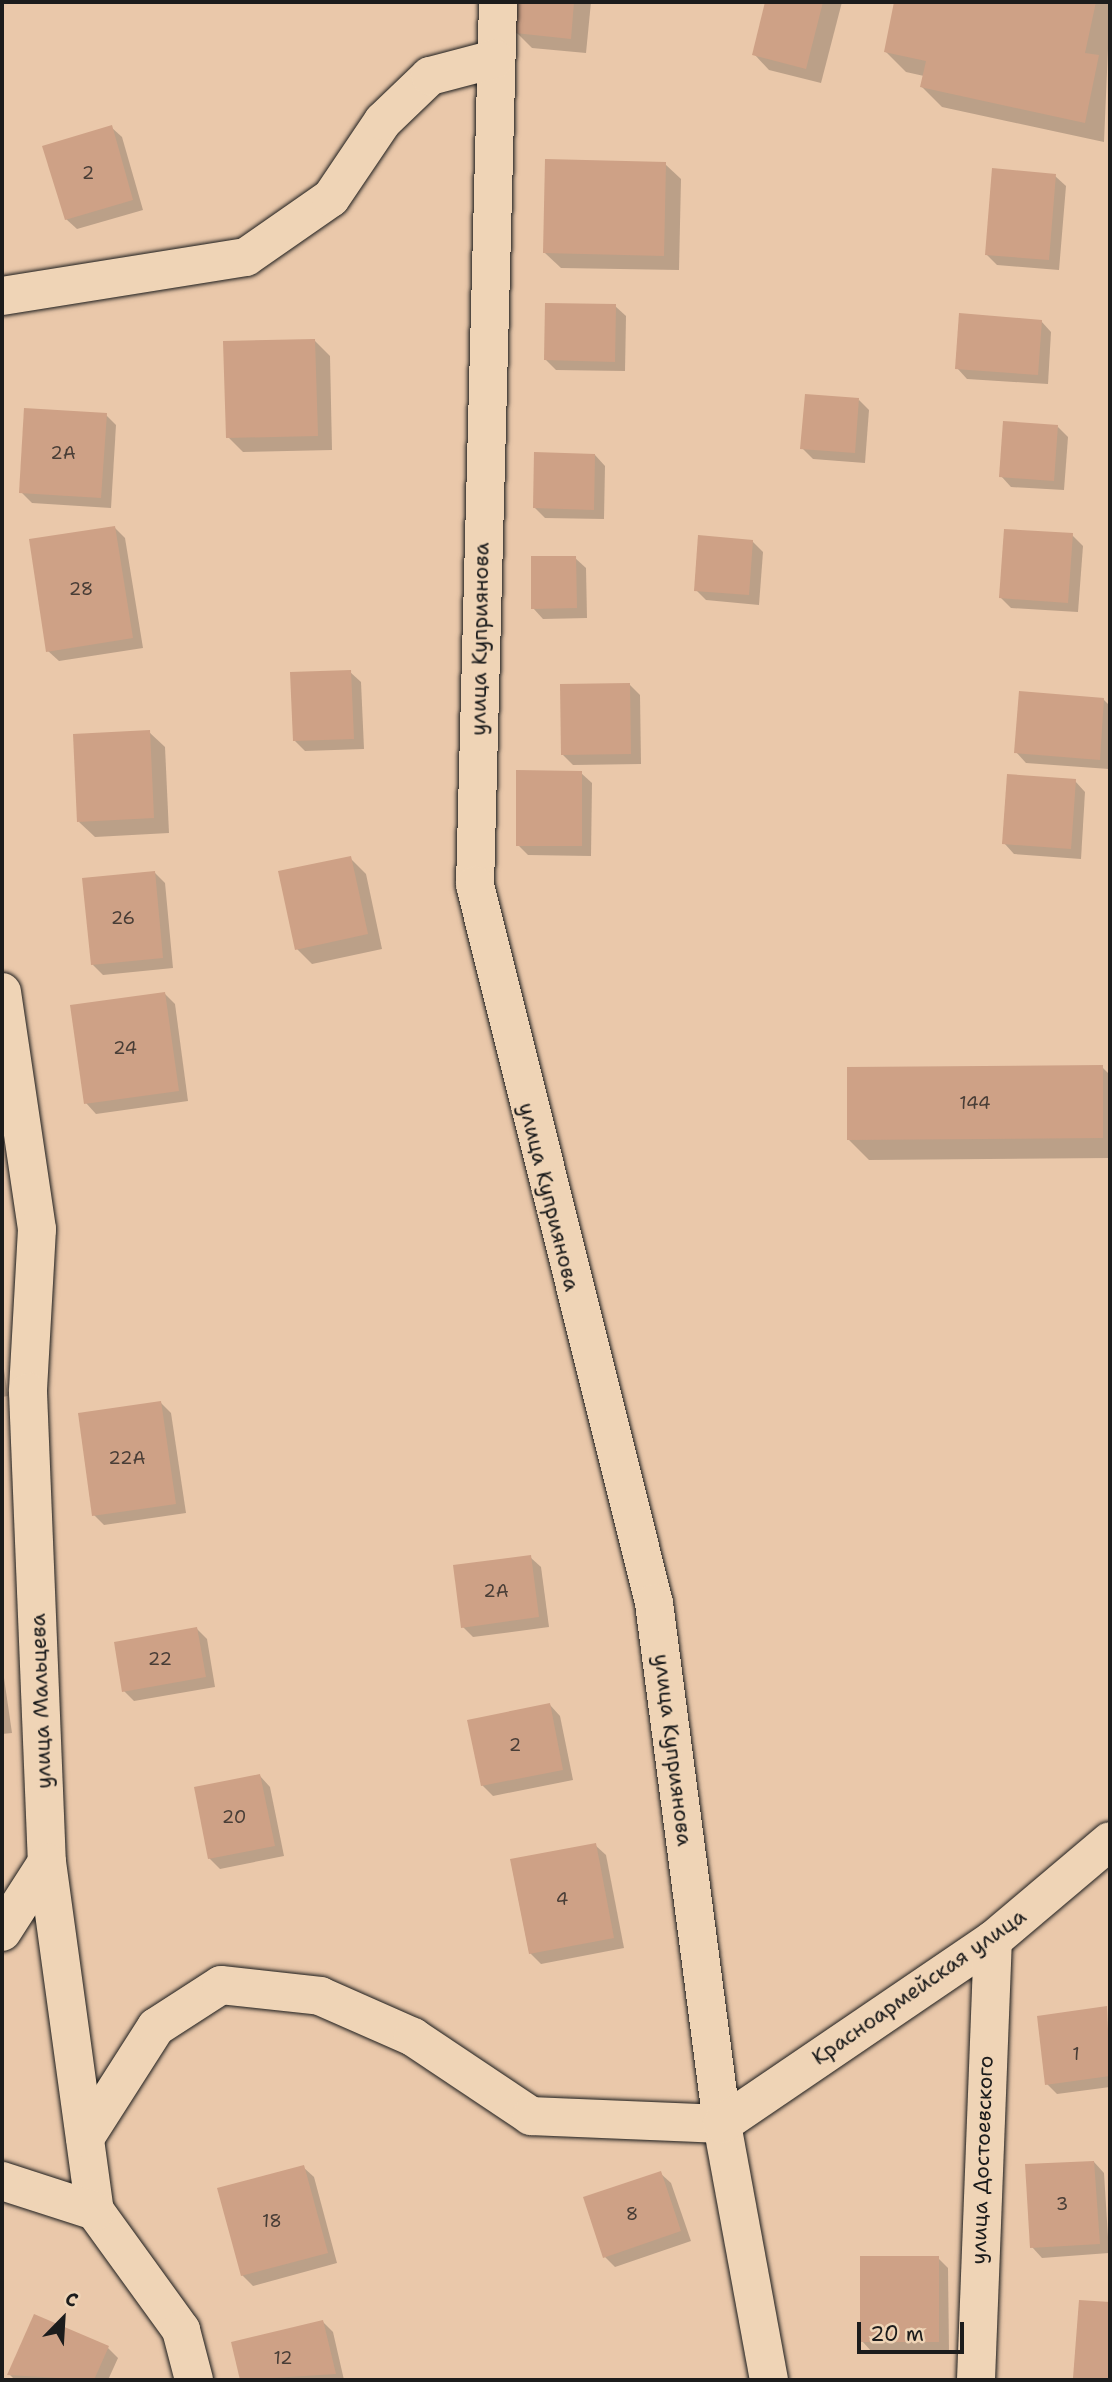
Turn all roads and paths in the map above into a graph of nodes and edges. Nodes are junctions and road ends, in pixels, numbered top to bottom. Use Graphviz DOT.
graph roads {
  1 [pos="498,2"];
  2 [pos="495,59"];
  3 [pos="2,296"];
  4 [pos="2,992"];
  5 [pos="1110,1841"];
  6 [pos="47,1862"];
  7 [pos="2,1932"];
  8 [pos="993,1940"];
  9 [pos="722,2124"];
  10 [pos="85,2138"];
  11 [pos="2,2181"];
  12 [pos="95,2211"];
  13 [pos="194,2380"];
  14 [pos="769,2380"];
  15 [pos="976,2380"];
  1 -- 2 [label="street, улица Куприянова"];
  2 -- 3 [label="street"];
  2 -- 9 [label="street, улица Куприянова"];
  4 -- 6 [label="street, улица Мальцева"];
  5 -- 8 [label="street, Красноармейская улица"];
  6 -- 7 [label="street"];
  6 -- 10 [label="street, улица Мальцева"];
  8 -- 9 [label="street, Красноармейская улица"];
  8 -- 15 [label="street, улица Достоевского"];
  9 -- 10 [label="street"];
  9 -- 14 [label="street, улица Куприянова"];
  10 -- 12 [label="street, улица Мальцева"];
  11 -- 12 [label="street"];
  12 -- 13 [label="street, улица Мальцева"];
}
